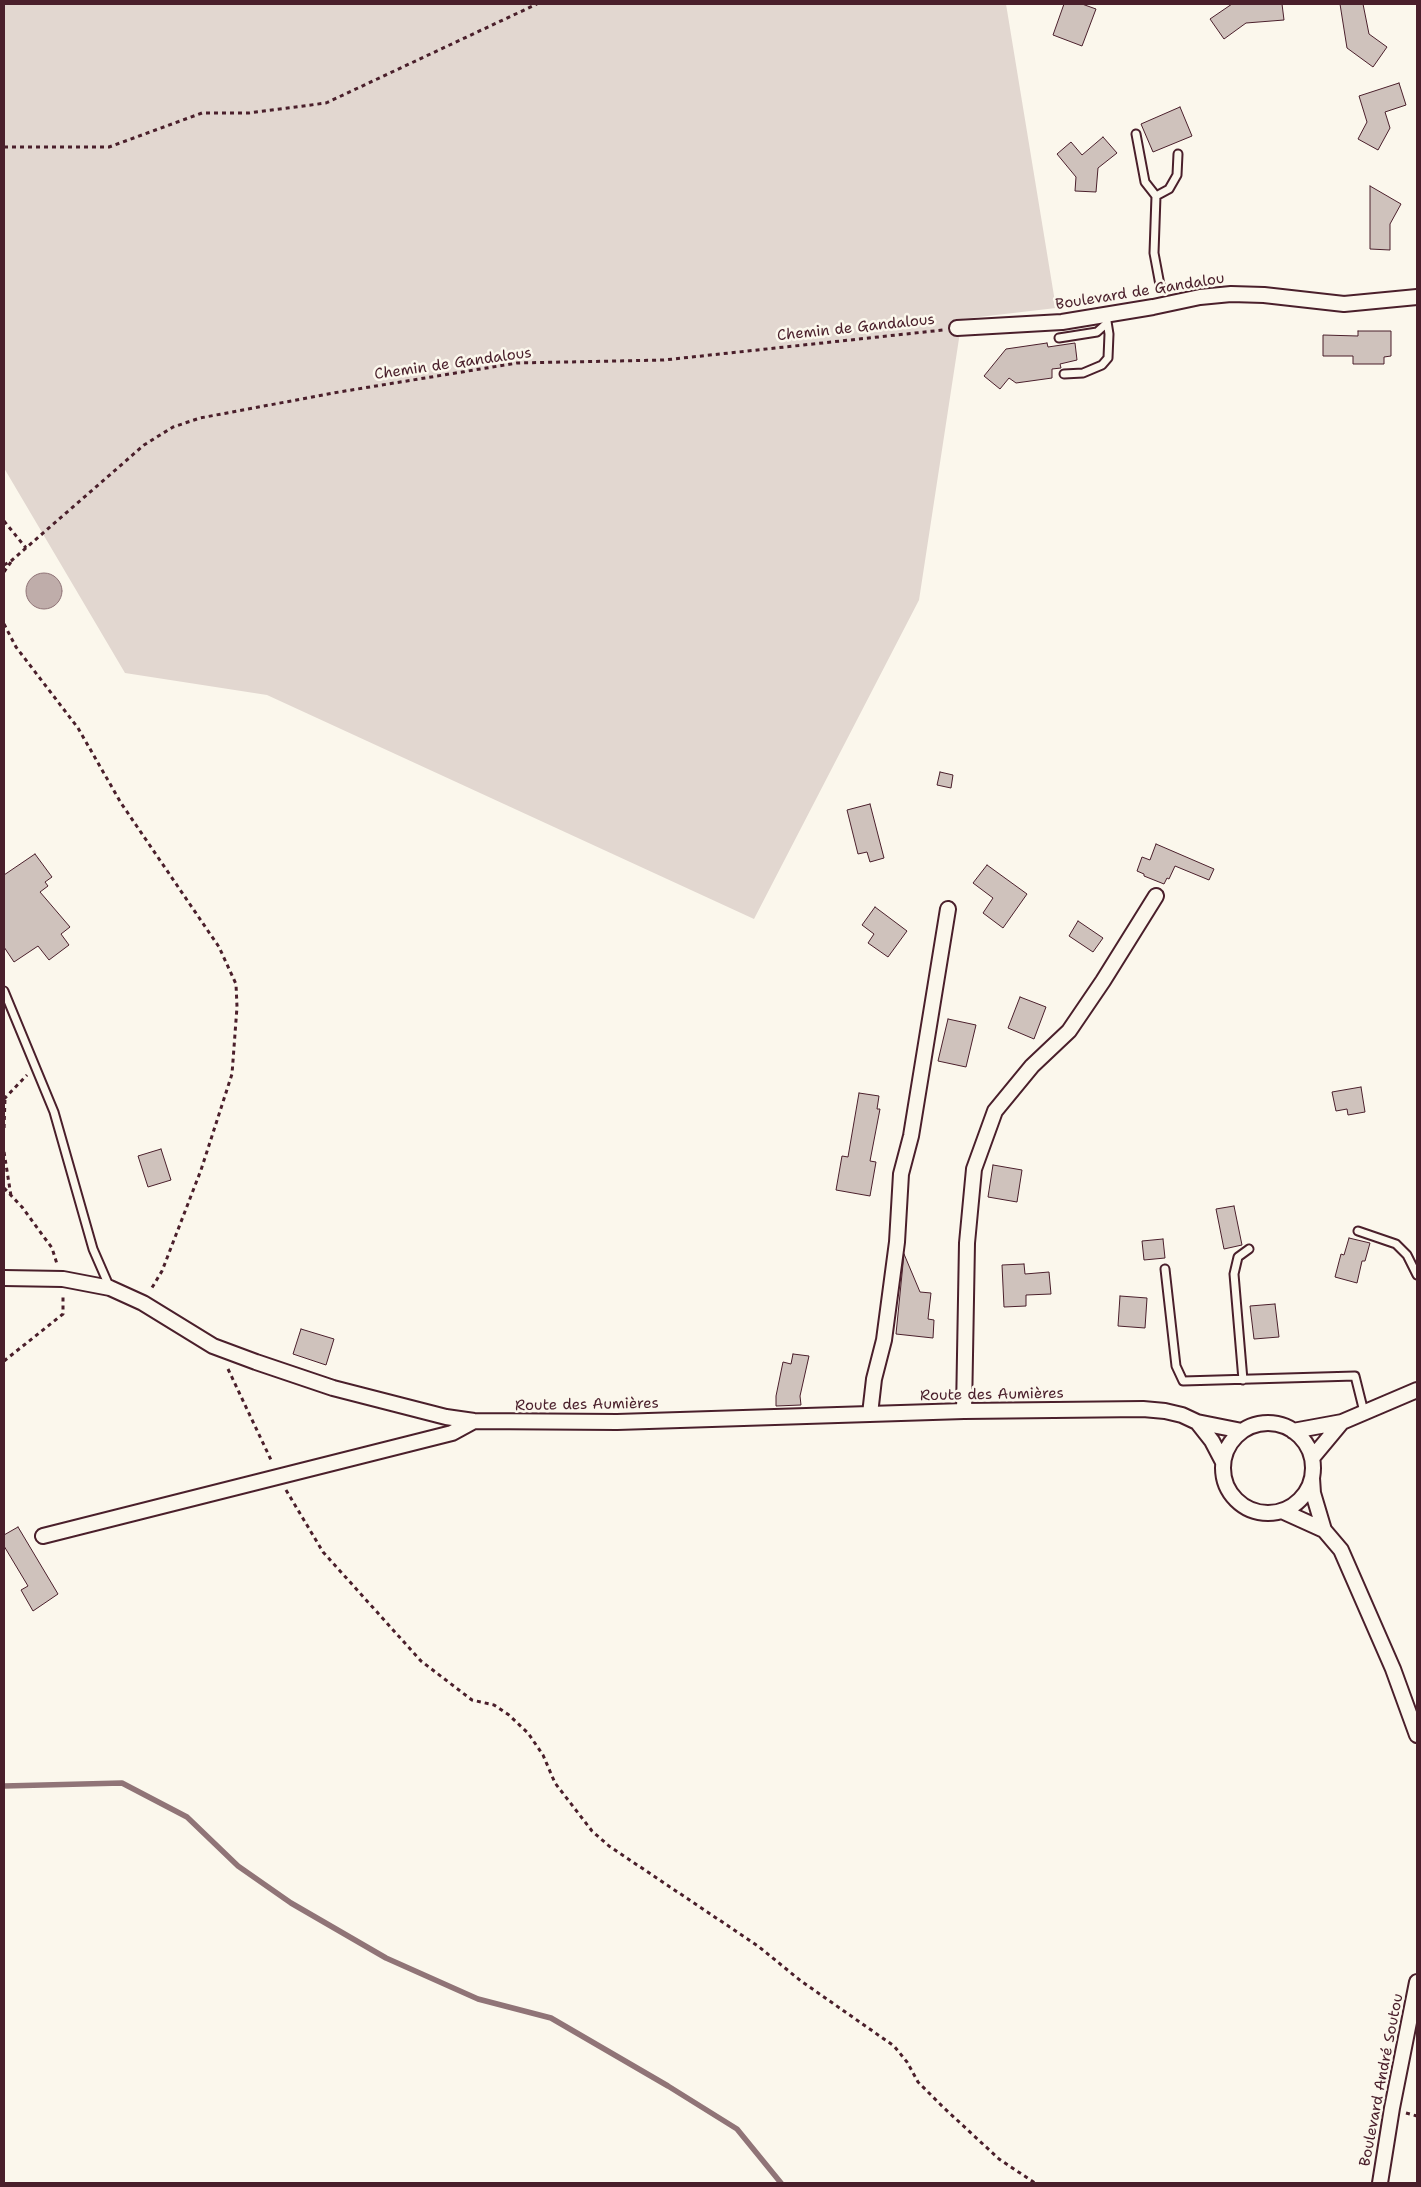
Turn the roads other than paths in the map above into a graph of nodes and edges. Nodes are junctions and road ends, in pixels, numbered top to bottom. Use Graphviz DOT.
graph roads {
  1 [pos="1136,134"];
  2 [pos="1178,154"];
  3 [pos="1156,196"];
  4 [pos="1160,285"];
  5 [pos="1417,297"];
  6 [pos="1107,319"];
  7 [pos="958,328"];
  8 [pos="1059,338"];
  9 [pos="1064,374"];
  10 [pos="1156,896"];
  11 [pos="948,909"];
  12 [pos="4,991"];
  13 [pos="1358,1231"];
  14 [pos="1248,1249"];
  15 [pos="1165,1268"];
  16 [pos="1417,1275"];
  17 [pos="4,1278"];
  18 [pos="110,1288"];
  19 [pos="1243,1380"];
  20 [pos="1417,1390"];
  21 [pos="964,1411"];
  22 [pos="1364,1412"];
  23 [pos="870,1414"];
  24 [pos="474,1421"];
  25 [pos="1197,1422"];
  26 [pos="1342,1422"];
  27 [pos="1242,1431"];
  28 [pos="1293,1431"];
  29 [pos="1312,1458"];
  30 [pos="1223,1462"];
  31 [pos="1312,1476"];
  32 [pos="1282,1511"];
  33 [pos="1324,1530"];
  34 [pos="43,1536"];
  35 [pos="1417,1735"];
  36 [pos="1417,1982"];
  37 [pos="1380,2183"];
  1 -- 3 [label="lane"];
  2 -- 3 [label="lane"];
  3 -- 4 [label="lane"];
  5 -- 6 [label="street, Boulevard de Gandalou"];
  6 -- 7 [label="street, Boulevard de Gandalou"];
  6 -- 8 [label="lane"];
  6 -- 9 [label="lane"];
  10 -- 21 [label="street"];
  11 -- 23 [label="street"];
  12 -- 18 [label="lane"];
  13 -- 16 [label="lane"];
  14 -- 19 [label="lane"];
  15 -- 19 [label="lane"];
  17 -- 18 [label="street, Route des Aumières"];
  18 -- 24 [label="street, Route des Aumières"];
  19 -- 22 [label="lane"];
  20 -- 22 [label="street"];
  21 -- 23 [label="street, Route des Aumières"];
  21 -- 25 [label="street, Route des Aumières"];
  22 -- 26 [label="street"];
  23 -- 24 [label="street, Route des Aumières"];
  24 -- 34 [label="street"];
  25 -- 27 [label="street, Route des Aumières"];
  25 -- 30 [label="street"];
  26 -- 28 [label="street"];
  26 -- 29 [label="street"];
  27 -- 28 [label="street"];
  27 -- 30 [label="street"];
  28 -- 29 [label="street"];
  29 -- 31 [label="street"];
  30 -- 32 [label="street"];
  31 -- 32 [label="street"];
  31 -- 33 [label="street"];
  32 -- 33 [label="street"];
  33 -- 35 [label="street"];
  36 -- 37 [label="street, Boulevard André Soutou"];
}
